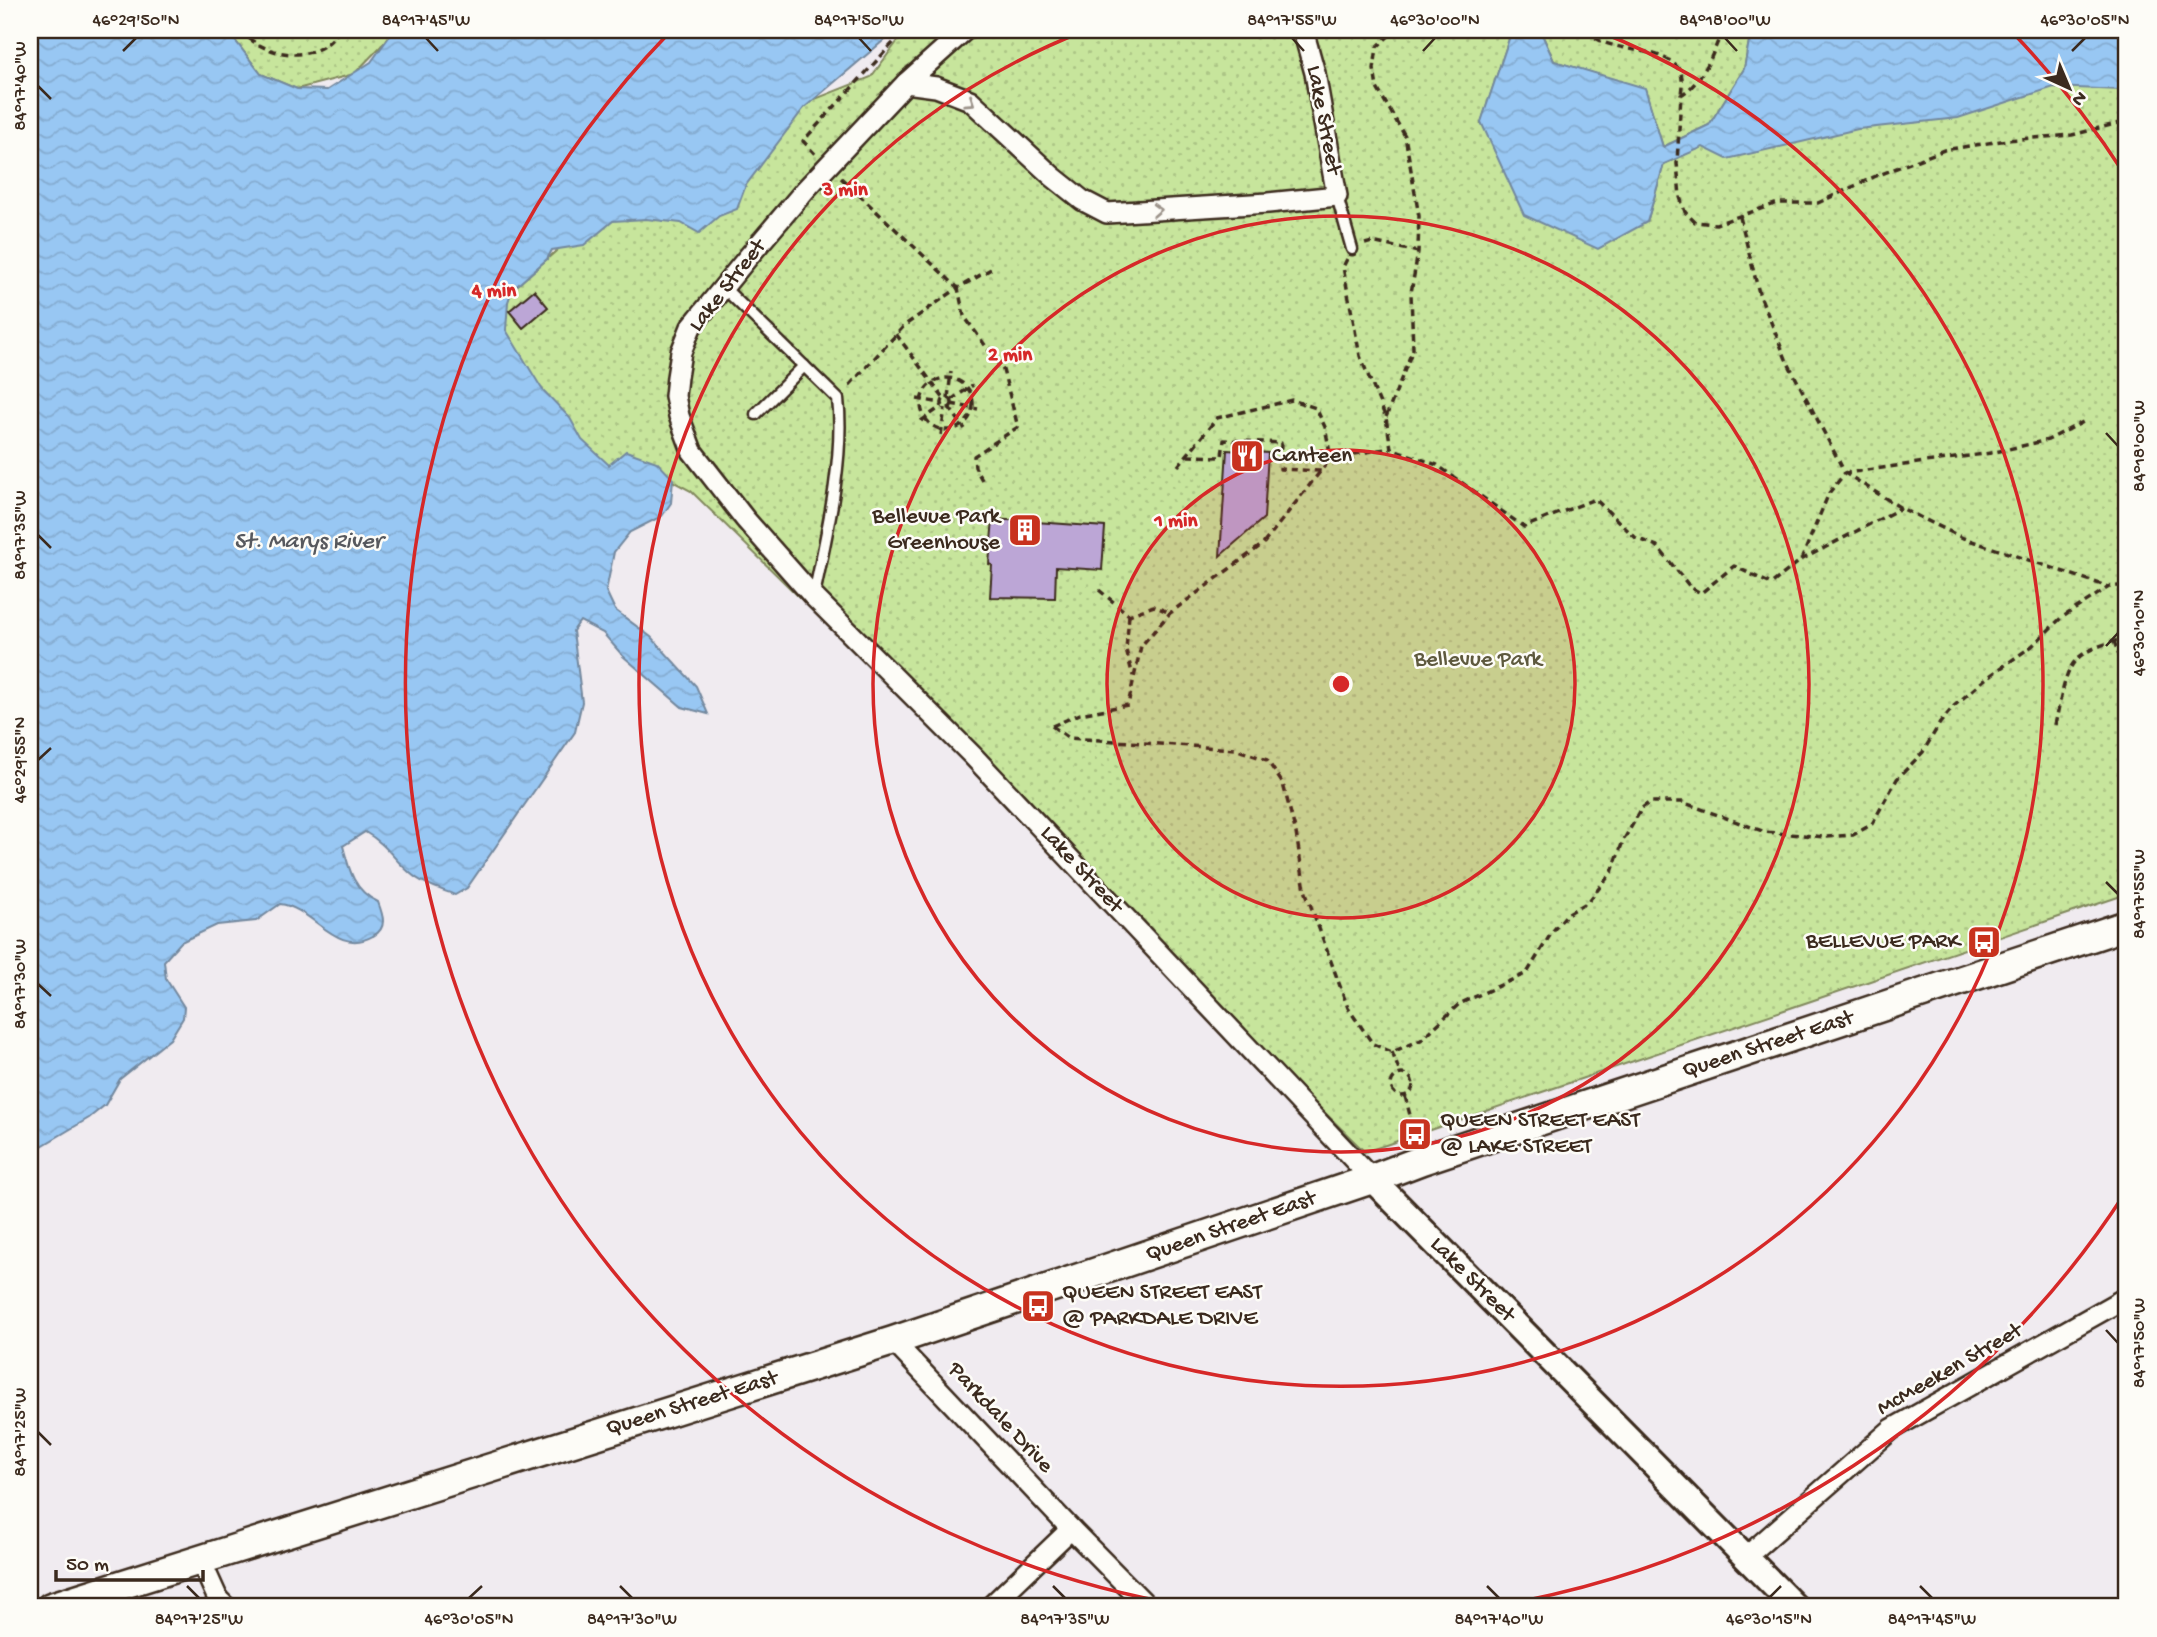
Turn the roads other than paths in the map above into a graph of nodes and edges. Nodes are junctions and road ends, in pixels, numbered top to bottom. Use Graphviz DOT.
graph roads {
  1 [pos="965,30"];
  2 [pos="1303,30"];
  3 [pos="906,83"];
  4 [pos="1338,196"];
  5 [pos="1352,249"];
  6 [pos="723,287"];
  7 [pos="804,366"];
  8 [pos="755,414"];
  9 [pos="813,596"];
  10 [pos="2127,925"];
  11 [pos="1372,1180"];
  12 [pos="2127,1297"];
  13 [pos="893,1341"];
  14 [pos="1071,1530"];
  15 [pos="1746,1557"];
  16 [pos="200,1559"];
  17 [pos="51,1607"];
  18 [pos="226,1607"];
  19 [pos="990,1607"];
  20 [pos="1149,1607"];
  21 [pos="1795,1607"];
  1 -- 3 [label="street, Lake Street"];
  2 -- 4 [label="street, Lake Street"];
  3 -- 4 [label="street, Lake Street, one-way"];
  3 -- 6 [label="street, Lake Street"];
  4 -- 5 [label="lane"];
  6 -- 7 [label="lane"];
  6 -- 9 [label="street, Lake Street"];
  7 -- 8 [label="lane"];
  7 -- 9 [label="lane"];
  9 -- 11 [label="street, Lake Street"];
  10 -- 11 [label="main road, Queen Street East"];
  11 -- 13 [label="main road, Queen Street East"];
  11 -- 15 [label="street, Lake Street"];
  12 -- 15 [label="street, McMeeken Street"];
  13 -- 14 [label="street, Parkdale Drive"];
  13 -- 16 [label="main road, Queen Street East"];
  14 -- 19 [label="street"];
  14 -- 20 [label="street, Parkdale Drive"];
  15 -- 21 [label="street, Lake Street"];
  16 -- 17 [label="main road, Queen Street East"];
  16 -- 18 [label="street"];
}
